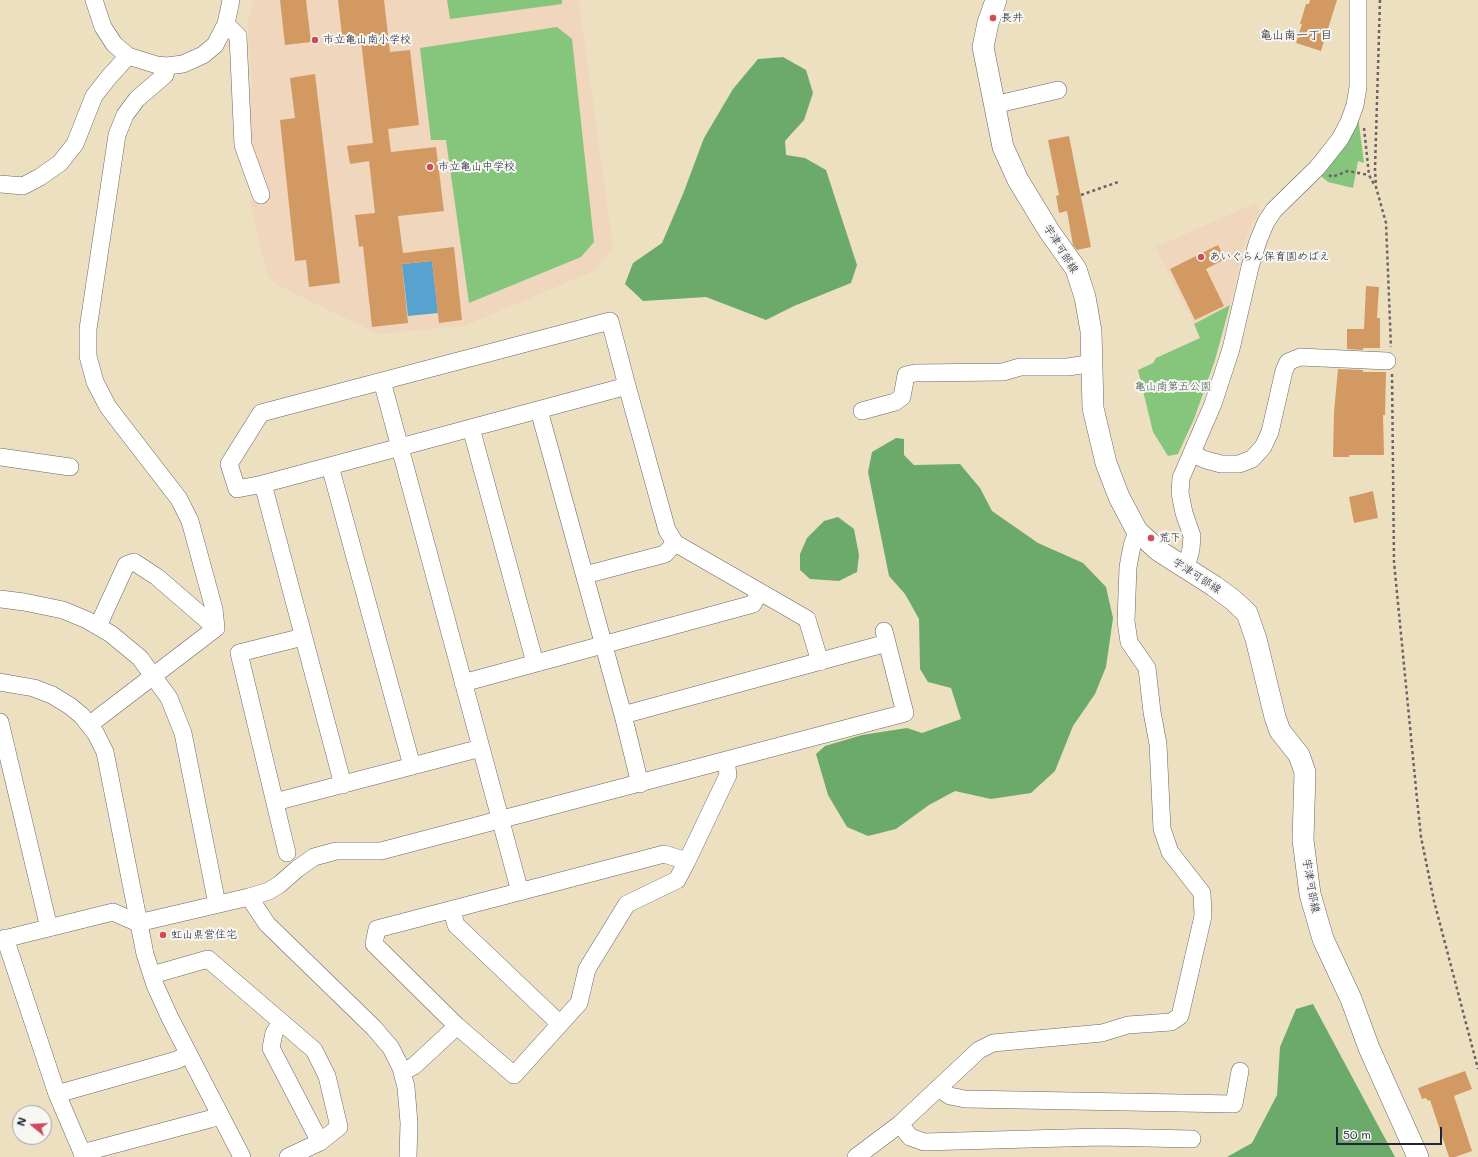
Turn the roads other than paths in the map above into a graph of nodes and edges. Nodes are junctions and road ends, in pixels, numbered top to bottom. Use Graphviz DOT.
graph roads {
  1 [pos="94,0"];
  2 [pos="231,0"];
  3 [pos="996,0"];
  4 [pos="1358,0"];
  5 [pos="226,24"];
  6 [pos="128,56"];
  7 [pos="167,66"];
  8 [pos="1058,90"];
  9 [pos="994,105"];
  10 [pos="0,184"];
  11 [pos="261,195"];
  12 [pos="1390,362"];
  13 [pos="1093,363"];
  14 [pos="382,381"];
  15 [pos="627,386"];
  16 [pos="539,410"];
  17 [pos="862,411"];
  18 [pos="471,428"];
  19 [pos="399,446"];
  20 [pos="1192,454"];
  21 [pos="0,457"];
  22 [pos="330,466"];
  23 [pos="70,467"];
  24 [pos="263,484"];
  25 [pos="1137,531"];
  26 [pos="676,543"];
  27 [pos="1186,568"];
  28 [pos="585,575"];
  29 [pos="759,593"];
  30 [pos="0,599"];
  31 [pos="98,626"];
  32 [pos="216,628"];
  33 [pos="303,637"];
  34 [pos="604,644"];
  35 [pos="820,662"];
  36 [pos="535,663"];
  37 [pos="153,676"];
  38 [pos="0,682"];
  39 [pos="463,683"];
  40 [pos="624,715"];
  41 [pos="0,722"];
  42 [pos="89,725"];
  43 [pos="481,748"];
  44 [pos="726,760"];
  45 [pos="412,766"];
  46 [pos="5,768"];
  47 [pos="343,784"];
  48 [pos="640,784"];
  49 [pos="275,802"];
  50 [pos="500,821"];
  51 [pos="287,853"];
  52 [pos="687,861"];
  53 [pos="520,892"];
  54 [pos="249,897"];
  55 [pos="216,904"];
  56 [pos="452,910"];
  57 [pos="138,923"];
  58 [pos="49,928"];
  59 [pos="3,939"];
  60 [pos="152,975"];
  61 [pos="281,1022"];
  62 [pos="560,1024"];
  63 [pos="457,1026"];
  64 [pos="188,1054"];
  65 [pos="1240,1071"];
  66 [pos="402,1072"];
  67 [pos="938,1088"];
  68 [pos="57,1094"];
  69 [pos="220,1115"];
  70 [pos="900,1124"];
  71 [pos="1192,1139"];
  72 [pos="320,1142"];
  73 [pos="83,1155"];
  74 [pos="242,1157"];
  75 [pos="288,1157"];
  76 [pos="408,1157"];
  77 [pos="856,1157"];
  78 [pos="1418,1157"];
  1 -- 6 [label="street"];
  2 -- 5 [label="street"];
  3 -- 9 [label="main road, 宇津可部線"];
  4 -- 20 [label="street"];
  5 -- 7 [label="street"];
  5 -- 11 [label="street"];
  6 -- 7 [label="street"];
  6 -- 10 [label="street"];
  7 -- 32 [label="street"];
  8 -- 9 [label="street"];
  9 -- 13 [label="main road, 宇津可部線"];
  12 -- 20 [label="street"];
  13 -- 17 [label="street"];
  13 -- 25 [label="main road, 宇津可部線"];
  14 -- 15 [label="street"];
  14 -- 19 [label="street"];
  14 -- 24 [label="street"];
  15 -- 16 [label="street"];
  15 -- 26 [label="street"];
  16 -- 18 [label="street"];
  16 -- 28 [label="street"];
  18 -- 19 [label="street"];
  18 -- 36 [label="street"];
  19 -- 22 [label="street"];
  19 -- 39 [label="street"];
  20 -- 27 [label="street"];
  21 -- 23 [label="street"];
  22 -- 24 [label="street"];
  22 -- 45 [label="street"];
  24 -- 33 [label="street"];
  25 -- 27 [label="main road, 宇津可部線"];
  25 -- 67 [label="street"];
  26 -- 28 [label="street"];
  26 -- 29 [label="street"];
  27 -- 78 [label="main road, 宇津可部線"];
  28 -- 34 [label="street"];
  29 -- 34 [label="street"];
  29 -- 35 [label="street"];
  30 -- 31 [label="street"];
  31 -- 32 [label="street"];
  31 -- 37 [label="street"];
  32 -- 37 [label="street"];
  33 -- 47 [label="street"];
  33 -- 49 [label="street"];
  34 -- 36 [label="street"];
  34 -- 40 [label="street"];
  35 -- 40 [label="street"];
  35 -- 44 [label="street"];
  36 -- 39 [label="street"];
  37 -- 42 [label="street"];
  37 -- 55 [label="street"];
  38 -- 42 [label="street"];
  39 -- 43 [label="street"];
  40 -- 48 [label="street"];
  41 -- 46 [label="street"];
  42 -- 57 [label="street"];
  43 -- 45 [label="street"];
  43 -- 50 [label="street"];
  44 -- 48 [label="street"];
  44 -- 52 [label="street"];
  45 -- 47 [label="street"];
  46 -- 58 [label="street"];
  47 -- 49 [label="street"];
  48 -- 50 [label="street"];
  49 -- 51 [label="street"];
  50 -- 53 [label="street"];
  50 -- 54 [label="street"];
  52 -- 53 [label="street"];
  52 -- 62 [label="street"];
  53 -- 56 [label="street"];
  54 -- 55 [label="street"];
  54 -- 66 [label="street"];
  55 -- 57 [label="street"];
  56 -- 62 [label="street"];
  56 -- 63 [label="street"];
  57 -- 58 [label="street"];
  57 -- 60 [label="street"];
  58 -- 59 [label="street"];
  59 -- 68 [label="street"];
  60 -- 61 [label="street"];
  60 -- 64 [label="street"];
  61 -- 72 [label="street"];
  61 -- 72 [label="street"];
  62 -- 63 [label="street"];
  63 -- 66 [label="street"];
  64 -- 68 [label="street"];
  64 -- 69 [label="street"];
  65 -- 67 [label="street"];
  66 -- 76 [label="street"];
  67 -- 70 [label="street"];
  68 -- 73 [label="street"];
  69 -- 73 [label="street"];
  69 -- 74 [label="street"];
  70 -- 71 [label="street"];
  70 -- 77 [label="street"];
  72 -- 75 [label="street"];
}
